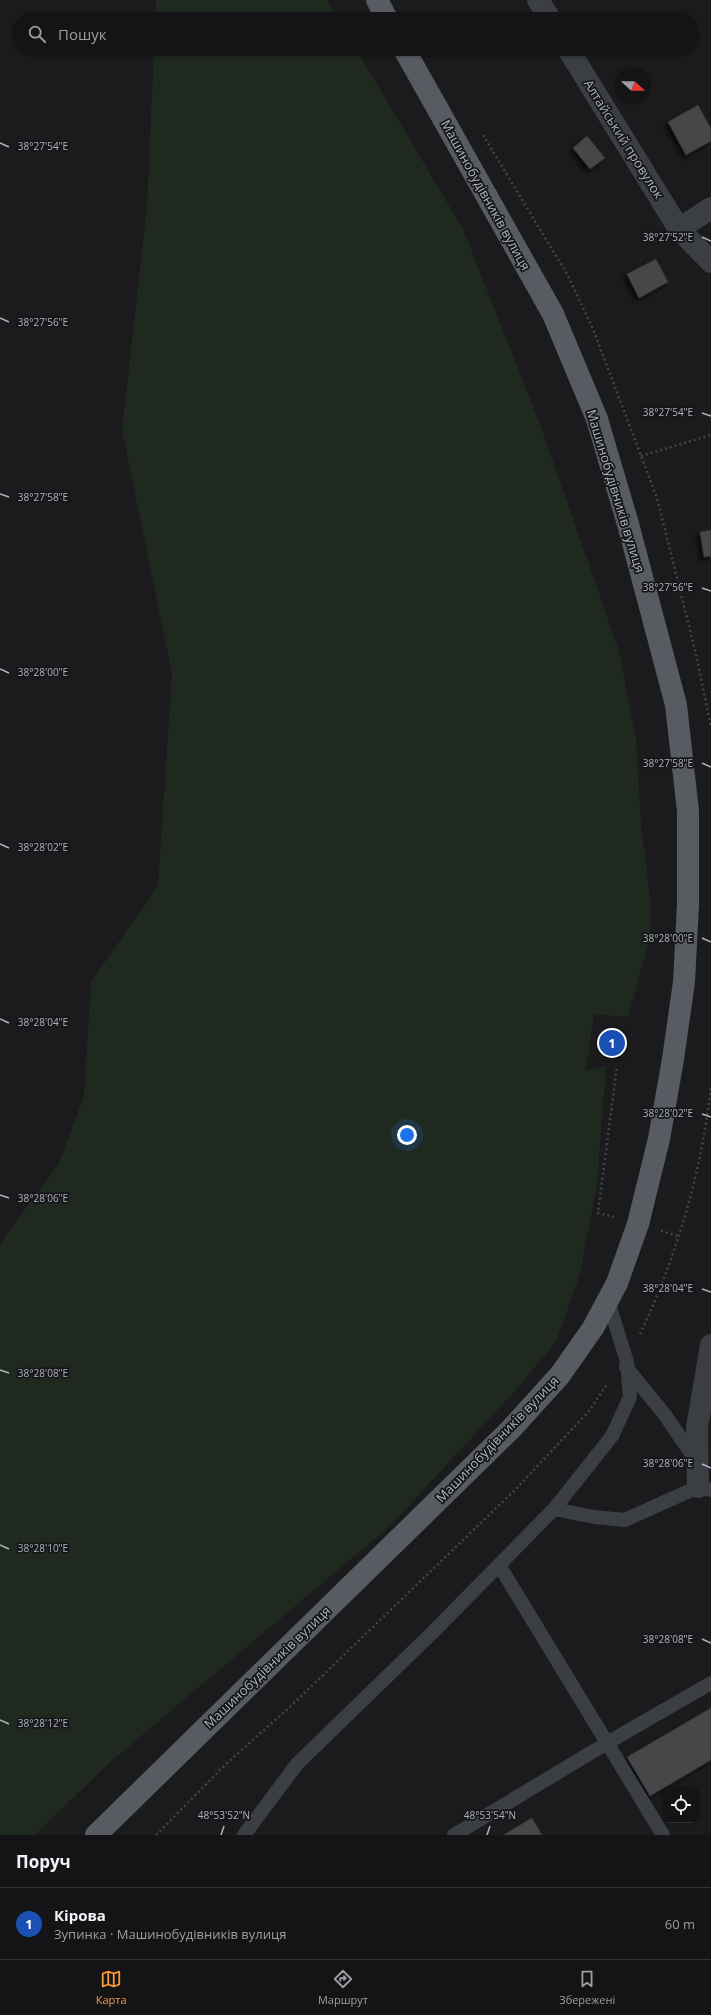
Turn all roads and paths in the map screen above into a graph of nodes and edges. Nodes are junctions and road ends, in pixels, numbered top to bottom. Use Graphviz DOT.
graph roads {
  1 [pos="377,0"];
  2 [pos="538,0"];
  3 [pos="383,12"];
  4 [pos="546,12"];
  5 [pos="408,56"];
  6 [pos="572,56"];
  7 [pos="711,208"];
  8 [pos="679,229"];
  9 [pos="711,262"];
  10 [pos="711,435"];
  11 [pos="641,456"];
  12 [pos="617,1066"];
  13 [pos="711,1085"];
  14 [pos="638,1224"];
  15 [pos="678,1236"];
  16 [pos="608,1301"];
  17 [pos="711,1345"];
  18 [pos="626,1365"];
  19 [pos="697,1462"];
  20 [pos="704,1489"];
  21 [pos="554,1509"];
  22 [pos="499,1565"];
  23 [pos="711,1683"];
  24 [pos="607,1742"];
  25 [pos="96,1835"];
  26 [pos="156,1835"];
  27 [pos="244,1835"];
  28 [pos="454,1835"];
  29 [pos="663,1835"];
  1 -- 3 [label="main road"];
  2 -- 4 [label="street"];
  5 -- 14 [label="main road, Машинобудівників вулиця"];
  6 -- 8 [label="street, Алтайський провулок"];
  7 -- 8 [label="street"];
  8 -- 9 [label="street, Алтайський провулок"];
  10 -- 11 [label="path"];
  12 -- 14 [label="path"];
  13 -- 15 [label="path"];
  14 -- 15 [label="path"];
  14 -- 16 [label="main road, Машинобудівників вулиця"];
  15 -- 18 [label="path"];
  16 -- 18 [label="lane"];
  16 -- 25 [label="main road, Машинобудівників вулиця"];
  17 -- 19 [label="street"];
  18 -- 19 [label="lane"];
  18 -- 21 [label="lane"];
  18 -- 26 [label="path"];
  19 -- 20 [label="street"];
  20 -- 21 [label="lane"];
  21 -- 22 [label="lane"];
  22 -- 24 [label="lane"];
  22 -- 27 [label="lane"];
  23 -- 24 [label="lane"];
  24 -- 28 [label="lane"];
  24 -- 29 [label="lane"];
}
